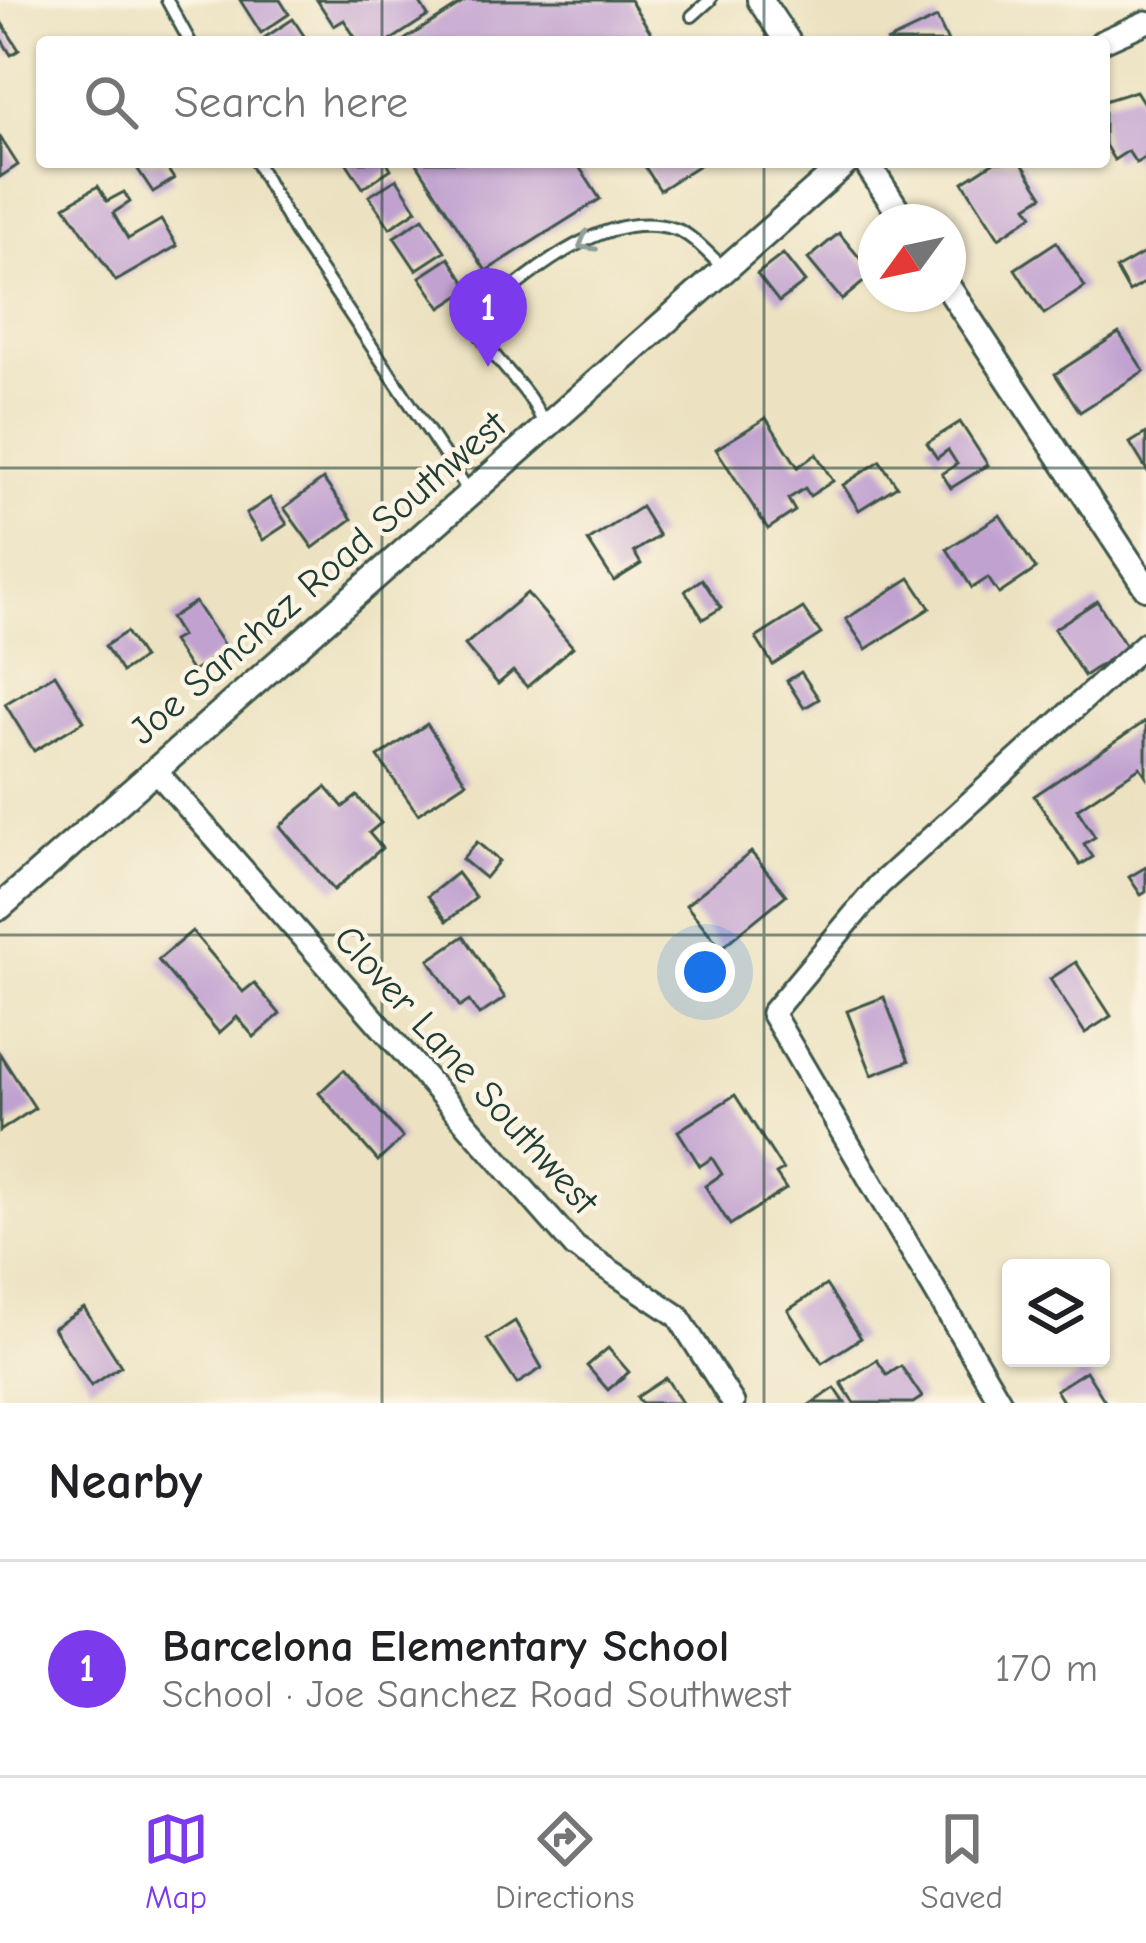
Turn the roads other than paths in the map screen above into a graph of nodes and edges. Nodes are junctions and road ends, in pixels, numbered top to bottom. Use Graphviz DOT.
graph roads {
  1 [pos="167,0"];
  2 [pos="710,0"];
  3 [pos="760,0"];
  4 [pos="692,16"];
  5 [pos="1146,22"];
  6 [pos="187,36"];
  7 [pos="784,36"];
  8 [pos="1110,38"];
  9 [pos="259,168"];
  10 [pos="840,168"];
  11 [pos="870,168"];
  12 [pos="893,204"];
  13 [pos="725,269"];
  14 [pos="966,312"];
  15 [pos="544,428"];
  16 [pos="470,493"];
  17 [pos="1136,555"];
  18 [pos="1146,587"];
  19 [pos="1146,643"];
  20 [pos="154,770"];
  21 [pos="0,907"];
  22 [pos="733,1403"];
  23 [pos="1001,1403"];
  1 -- 6 [label="lane"];
  2 -- 4 [label="lane"];
  3 -- 7 [label="street"];
  5 -- 8 [label="street"];
  9 -- 16 [label="lane"];
  10 -- 13 [label="street, Joe Sanchez Road Southwest"];
  11 -- 12 [label="street"];
  13 -- 15 [label="street, Joe Sanchez Road Southwest"];
  13 -- 15 [label="lane, one-way"];
  14 -- 17 [label="street"];
  15 -- 16 [label="street, Joe Sanchez Road Southwest"];
  16 -- 20 [label="street, Joe Sanchez Road Southwest"];
  17 -- 18 [label="street"];
  19 -- 23 [label="street"];
  20 -- 21 [label="street, Joe Sanchez Road Southwest"];
  20 -- 22 [label="street, Clover Lane Southwest"];
}
